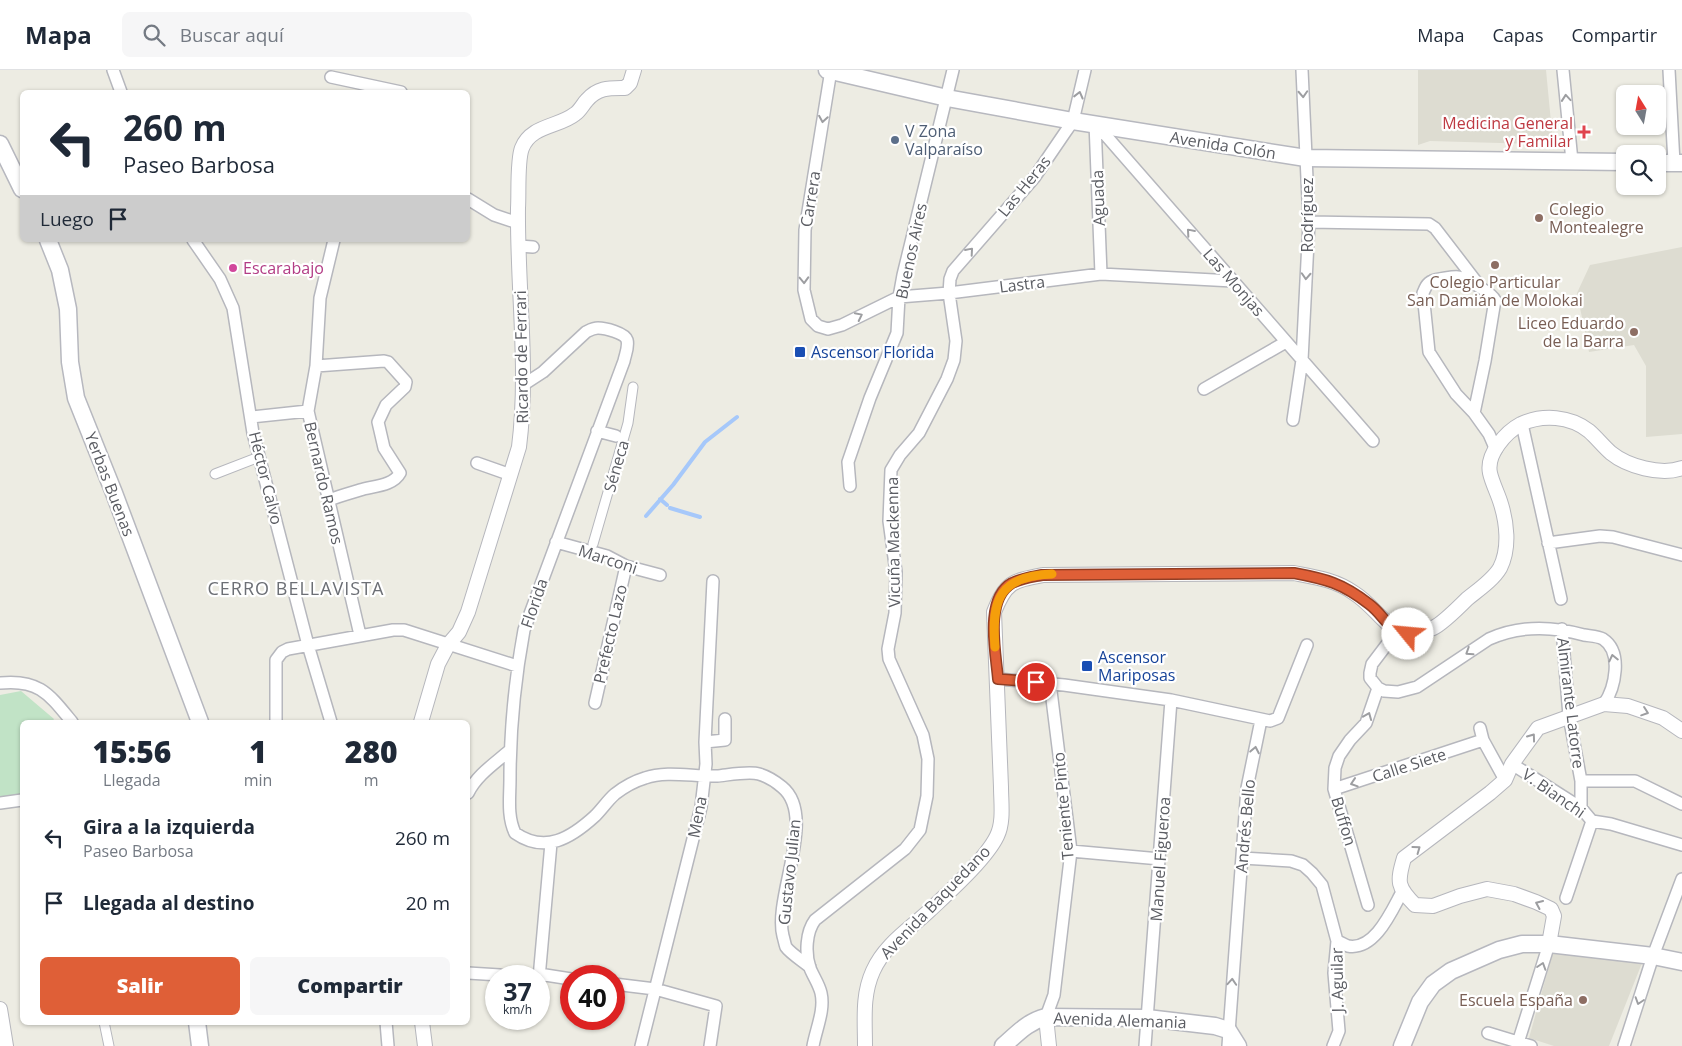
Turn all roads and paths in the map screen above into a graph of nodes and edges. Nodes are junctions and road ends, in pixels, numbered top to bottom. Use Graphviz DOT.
graph roads {
  1 [pos="113,70"];
  2 [pos="634,70"];
  3 [pos="829,70"];
  4 [pos="953,70"];
  5 [pos="1085,70"];
  6 [pos="1302,70"];
  7 [pos="1563,70"];
  8 [pos="1669,70"];
  9 [pos="332,77"];
  10 [pos="120,90"];
  11 [pos="377,90"];
  12 [pos="947,98"];
  13 [pos="1073,121"];
  14 [pos="1095,123"];
  15 [pos="0,144"];
  16 [pos="1306,158"];
  17 [pos="1572,161"];
  18 [pos="1616,162"];
  19 [pos="1678,163"];
  20 [pos="20,185"];
  21 [pos="470,200"];
  22 [pos="1309,222"];
  23 [pos="518,223"];
  24 [pos="49,242"];
  25 [pos="194,242"];
  26 [pos="334,242"];
  27 [pos="1100,274"];
  28 [pos="1233,282"];
  29 [pos="1480,287"];
  30 [pos="949,293"];
  31 [pos="899,297"];
  32 [pos="818,326"];
  33 [pos="1286,342"];
  34 [pos="1302,360"];
  35 [pos="316,366"];
  36 [pos="523,385"];
  37 [pos="633,387"];
  38 [pos="1204,388"];
  39 [pos="308,411"];
  40 [pos="1474,413"];
  41 [pos="251,417"];
  42 [pos="1293,420"];
  43 [pos="1522,424"];
  44 [pos="598,431"];
  45 [pos="616,436"];
  46 [pos="1373,441"];
  47 [pos="1496,450"];
  48 [pos="259,457"];
  49 [pos="477,463"];
  50 [pos="1682,468"];
  51 [pos="216,474"];
  52 [pos="510,475"];
  53 [pos="850,486"];
  54 [pos="329,500"];
  55 [pos="556,542"];
  56 [pos="1548,543"];
  57 [pos="593,544"];
  58 [pos="1682,555"];
  59 [pos="626,566"];
  60 [pos="660,575"];
  61 [pos="713,581"];
  62 [pos="1561,599"];
  63 [pos="1562,629"];
  64 [pos="1397,631"];
  65 [pos="360,635"];
  66 [pos="308,645"];
  67 [pos="448,645"];
  68 [pos="1307,645"];
  69 [pos="517,666"];
  70 [pos="998,679"];
  71 [pos="0,683"];
  72 [pos="1050,683"];
  73 [pos="1378,688"];
  74 [pos="1171,700"];
  75 [pos="595,703"];
  76 [pos="1604,704"];
  77 [pos="1569,716"];
  78 [pos="725,719"];
  79 [pos="70,720"];
  80 [pos="199,720"];
  81 [pos="276,720"];
  82 [pos="330,720"];
  83 [pos="422,720"];
  84 [pos="1261,720"];
  85 [pos="1480,728"];
  86 [pos="1682,731"];
  87 [pos="1483,740"];
  88 [pos="705,742"];
  89 [pos="509,751"];
  90 [pos="1512,764"];
  91 [pos="704,776"];
  92 [pos="1505,780"];
  93 [pos="1580,781"];
  94 [pos="1334,789"];
  95 [pos="470,790"];
  96 [pos="20,800"];
  97 [pos="0,803"];
  98 [pos="1682,804"];
  99 [pos="1581,808"];
  100 [pos="1592,820"];
  101 [pos="551,843"];
  102 [pos="1682,845"];
  103 [pos="1070,851"];
  104 [pos="1242,858"];
  105 [pos="1160,859"];
  106 [pos="1682,879"];
  107 [pos="1402,892"];
  108 [pos="1566,898"];
  109 [pos="1368,905"];
  110 [pos="1337,941"];
  111 [pos="1549,944"];
  112 [pos="1653,956"];
  113 [pos="1682,962"];
  114 [pos="540,965"];
  115 [pos="810,967"];
  116 [pos="470,973"];
  117 [pos="485,974"];
  118 [pos="625,985"];
  119 [pos="655,989"];
  120 [pos="0,1009"];
  121 [pos="1046,1017"];
  122 [pos="1146,1018"];
  123 [pos="105,1025"];
  124 [pos="196,1025"];
  125 [pos="386,1025"];
  126 [pos="422,1025"];
  127 [pos="1488,1033"];
  128 [pos="1228,1038"];
  129 [pos="1517,1044"];
  130 [pos="6,1046"];
  131 [pos="109,1046"];
  132 [pos="200,1046"];
  133 [pos="388,1046"];
  134 [pos="425,1046"];
  135 [pos="641,1046"];
  136 [pos="710,1046"];
  137 [pos="813,1046"];
  138 [pos="865,1046"];
  139 [pos="1003,1046"];
  140 [pos="1049,1046"];
  141 [pos="1145,1046"];
  142 [pos="1238,1046"];
  143 [pos="1333,1046"];
  144 [pos="1402,1046"];
  145 [pos="1532,1046"];
  146 [pos="1624,1046"];
  1 -- 10 [label="street"];
  2 -- 23 [label="street, Ricardo de Ferrari"];
  3 -- 12 [label="main road, Avenida Colón"];
  3 -- 32 [label="street, Carrera, one-way"];
  4 -- 12 [label="street, Buenos Aires"];
  13 -- 5 [label="street, Las Heras, one-way"];
  6 -- 16 [label="street, Rodríguez, one-way"];
  17 -- 7 [label="street, one-way"];
  8 -- 19 [label="street"];
  9 -- 11 [label="street"];
  12 -- 13 [label="main road, Avenida Colón"];
  12 -- 31 [label="street, Buenos Aires"];
  13 -- 14 [label="main road, Avenida Colón"];
  30 -- 13 [label="street, Las Heras, one-way"];
  14 -- 16 [label="main road, Avenida Colón"];
  14 -- 27 [label="street, Aguada"];
  28 -- 14 [label="street, Las Monjas, one-way"];
  15 -- 20 [label="main road"];
  16 -- 17 [label="main road, Avenida Colón"];
  16 -- 22 [label="street, Rodríguez"];
  17 -- 18 [label="main road, Avenida Colón"];
  21 -- 23 [label="street"];
  22 -- 29 [label="street"];
  22 -- 34 [label="street, Rodríguez, one-way"];
  23 -- 36 [label="street, Ricardo de Ferrari"];
  24 -- 80 [label="main road, Yerbas Buenas"];
  25 -- 41 [label="street, Héctor Calvo"];
  26 -- 35 [label="street, Bernardo Ramos"];
  27 -- 28 [label="street, Lastra"];
  27 -- 30 [label="street, Lastra"];
  28 -- 33 [label="street, Las Monjas"];
  29 -- 40 [label="street"];
  29 -- 40 [label="street"];
  30 -- 31 [label="street, Lastra"];
  30 -- 115 [label="street, Vicuña Mackenna"];
  32 -- 31 [label="street, Lastra, one-way"];
  31 -- 53 [label="street, Buenos Aires"];
  33 -- 34 [label="street, Las Monjas"];
  33 -- 38 [label="street"];
  34 -- 42 [label="street"];
  34 -- 46 [label="street, Las Monjas"];
  35 -- 39 [label="street, Bernardo Ramos"];
  35 -- 54 [label="street"];
  36 -- 44 [label="street, Florida"];
  36 -- 52 [label="street, Ricardo de Ferrari"];
  37 -- 57 [label="street, Séneca"];
  39 -- 41 [label="street"];
  39 -- 54 [label="street, Bernardo Ramos"];
  40 -- 47 [label="street"];
  41 -- 48 [label="street, Héctor Calvo"];
  43 -- 47 [label="street"];
  43 -- 50 [label="street"];
  43 -- 56 [label="street"];
  44 -- 45 [label="street"];
  44 -- 55 [label="street, Florida"];
  47 -- 64 [label="street"];
  48 -- 51 [label="street"];
  48 -- 66 [label="street, Héctor Calvo"];
  49 -- 52 [label="street"];
  52 -- 67 [label="street, Ricardo de Ferrari"];
  54 -- 65 [label="street, Bernardo Ramos"];
  55 -- 59 [label="street, Marconi"];
  55 -- 69 [label="street, Florida"];
  56 -- 58 [label="street"];
  56 -- 62 [label="street"];
  59 -- 60 [label="street, Marconi"];
  59 -- 75 [label="street, Prefecto Lazo"];
  61 -- 88 [label="street, Mena"];
  63 -- 73 [label="street, one-way"];
  76 -- 63 [label="street, one-way"];
  63 -- 77 [label="street, Almirante Latorre"];
  64 -- 70 [label="street, Avenida Baquedano"];
  64 -- 73 [label="street"];
  65 -- 66 [label="street"];
  65 -- 67 [label="street"];
  66 -- 81 [label="street"];
  66 -- 82 [label="street, Héctor Calvo"];
  67 -- 69 [label="street"];
  67 -- 83 [label="street, Ricardo de Ferrari"];
  68 -- 84 [label="street"];
  69 -- 89 [label="street, Florida"];
  70 -- 72 [label="street"];
  70 -- 138 [label="street, Avenida Baquedano"];
  71 -- 79 [label="street"];
  72 -- 74 [label="street"];
  72 -- 103 [label="street, Teniente Pinto"];
  94 -- 73 [label="street, Buffon, one-way"];
  74 -- 84 [label="street"];
  74 -- 105 [label="street, Manuel Figueroa"];
  76 -- 77 [label="street"];
  76 -- 86 [label="street, one-way"];
  90 -- 77 [label="street, one-way"];
  77 -- 93 [label="street, Almirante Latorre"];
  78 -- 88 [label="street"];
  104 -- 84 [label="street, Andrés Bello, one-way"];
  85 -- 87 [label="street"];
  87 -- 92 [label="street"];
  87 -- 94 [label="street, Calle Siete, one-way"];
  88 -- 91 [label="street, Mena"];
  89 -- 95 [label="street"];
  89 -- 101 [label="street, Florida"];
  90 -- 92 [label="street"];
  90 -- 99 [label="street, V. Bianchi"];
  91 -- 101 [label="street, Gustavo Julian"];
  91 -- 115 [label="street, Gustavo Julian"];
  91 -- 119 [label="street, Mena"];
  107 -- 92 [label="street, one-way"];
  93 -- 98 [label="street"];
  93 -- 99 [label="street, Almirante Latorre"];
  94 -- 109 [label="street, Buffon"];
  96 -- 97 [label="street"];
  99 -- 100 [label="street, V. Bianchi"];
  100 -- 102 [label="street, V. Bianchi"];
  100 -- 108 [label="street"];
  101 -- 114 [label="street"];
  103 -- 105 [label="street"];
  103 -- 121 [label="street, Teniente Pinto"];
  104 -- 110 [label="street, J. Aguilar"];
  128 -- 104 [label="street, Andrés Bello, one-way"];
  105 -- 122 [label="street, Manuel Figueroa"];
  106 -- 112 [label="street"];
  107 -- 110 [label="street"];
  111 -- 107 [label="street, one-way"];
  110 -- 143 [label="street, J. Aguilar"];
  111 -- 112 [label="main road"];
  129 -- 111 [label="street, one-way"];
  111 -- 144 [label="main road"];
  112 -- 113 [label="main road"];
  112 -- 146 [label="street, one-way"];
  115 -- 137 [label="street, Vicuña Mackenna"];
  116 -- 117 [label="street"];
  118 -- 119 [label="street"];
  119 -- 135 [label="street, Mena"];
  119 -- 136 [label="street"];
  120 -- 130 [label="street"];
  121 -- 122 [label="main road, Avenida Alemania"];
  121 -- 139 [label="main road, Avenida Alemania"];
  121 -- 140 [label="street"];
  122 -- 128 [label="main road, Avenida Alemania"];
  122 -- 141 [label="street, Manuel Figueroa"];
  123 -- 131 [label="street"];
  124 -- 132 [label="main road"];
  125 -- 133 [label="street"];
  126 -- 134 [label="street"];
  127 -- 129 [label="street"];
  128 -- 142 [label="main road"];
  129 -- 145 [label="street"];
}
